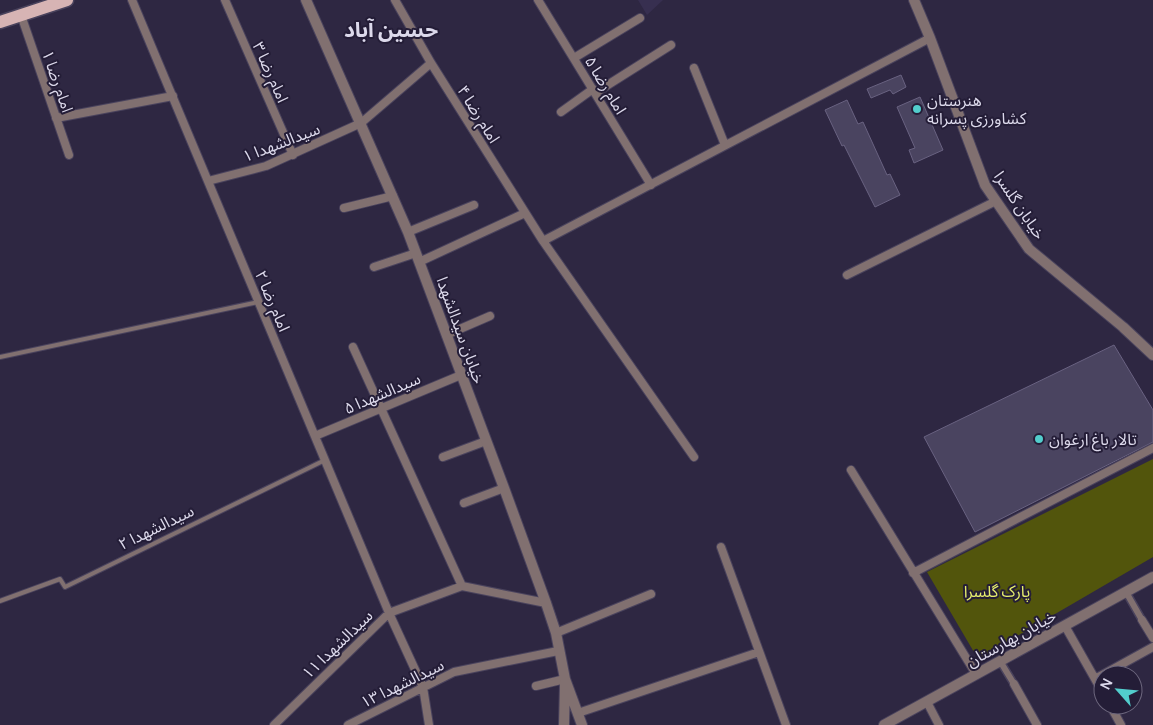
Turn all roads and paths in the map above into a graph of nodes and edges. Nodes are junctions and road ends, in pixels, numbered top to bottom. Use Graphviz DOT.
graph roads {
  1 [pos="67,0"];
  2 [pos="132,0"];
  3 [pos="225,0"];
  4 [pos="306,0"];
  5 [pos="395,0"];
  6 [pos="538,0"];
  7 [pos="914,0"];
  8 [pos="46,3"];
  9 [pos="21,15"];
  10 [pos="640,18"];
  11 [pos="0,22"];
  12 [pos="930,38"];
  13 [pos="671,45"];
  14 [pos="574,58"];
  15 [pos="430,63"];
  16 [pos="694,68"];
  17 [pos="594,91"];
  18 [pos="173,96"];
  19 [pos="560,112"];
  20 [pos="56,118"];
  21 [pos="361,123"];
  22 [pos="725,145"];
  23 [pos="69,155"];
  24 [pos="293,155"];
  25 [pos="208,181"];
  26 [pos="651,184"];
  27 [pos="393,196"];
  28 [pos="996,201"];
  29 [pos="474,205"];
  30 [pos="344,208"];
  31 [pos="525,213"];
  32 [pos="408,232"];
  33 [pos="543,241"];
  34 [pos="418,258"];
  35 [pos="374,267"];
  36 [pos="846,274"];
  37 [pos="258,302"];
  38 [pos="490,316"];
  39 [pos="446,335"];
  40 [pos="353,347"];
  41 [pos="1153,355"];
  42 [pos="0,357"];
  43 [pos="461,375"];
  44 [pos="382,408"];
  45 [pos="315,436"];
  46 [pos="486,441"];
  47 [pos="1153,448"];
  48 [pos="444,457"];
  49 [pos="694,457"];
  50 [pos="325,460"];
  51 [pos="851,470"];
  52 [pos="504,488"];
  53 [pos="464,503"];
  54 [pos="721,547"];
  55 [pos="913,573"];
  56 [pos="1153,577"];
  57 [pos="462,586"];
  58 [pos="1126,592"];
  59 [pos="650,594"];
  60 [pos="0,601"];
  61 [pos="546,603"];
  62 [pos="389,613"];
  63 [pos="1142,620"];
  64 [pos="1065,626"];
  65 [pos="556,632"];
  66 [pos="1153,638"];
  67 [pos="1153,648"];
  68 [pos="558,651"];
  69 [pos="759,652"];
  70 [pos="1000,661"];
  71 [pos="1121,665"];
  72 [pos="976,674"];
  73 [pos="1093,675"];
  74 [pos="565,679"];
  75 [pos="1014,684"];
  76 [pos="536,686"];
  77 [pos="423,687"];
  78 [pos="927,702"];
  79 [pos="578,713"];
  80 [pos="274,725"];
  81 [pos="348,725"];
  82 [pos="429,725"];
  83 [pos="561,725"];
  84 [pos="582,725"];
  85 [pos="786,725"];
  86 [pos="884,725"];
  87 [pos="939,725"];
  88 [pos="1037,725"];
  1 -- 8 [label="main road"];
  2 -- 18 [label="street, امام رضا ۲"];
  3 -- 24 [label="street, امام رضا ۳"];
  4 -- 21 [label="street, خیابان سیدالشهدا"];
  5 -- 15 [label="street, امام رضا ۴"];
  6 -- 14 [label="street, امام رضا ۵"];
  7 -- 12 [label="street, خیابان گلسرا"];
  8 -- 9 [label="main road"];
  9 -- 11 [label="main road"];
  9 -- 20 [label="street, امام رضا ۱"];
  10 -- 14 [label="street"];
  12 -- 22 [label="street"];
  12 -- 28 [label="street, خیابان گلسرا"];
  13 -- 17 [label="street"];
  14 -- 17 [label="street, امام رضا ۵"];
  15 -- 21 [label="street"];
  15 -- 31 [label="street, امام رضا ۴"];
  16 -- 22 [label="street"];
  17 -- 19 [label="street"];
  17 -- 26 [label="street, امام رضا ۵"];
  18 -- 20 [label="street"];
  18 -- 25 [label="street, امام رضا ۲"];
  20 -- 23 [label="street, امام رضا ۱"];
  21 -- 24 [label="street, سیدالشهدا ۱"];
  21 -- 27 [label="street, خیابان سیدالشهدا"];
  22 -- 26 [label="street"];
  24 -- 25 [label="street, سیدالشهدا ۱"];
  25 -- 37 [label="street, امام رضا ۲"];
  26 -- 33 [label="street"];
  27 -- 30 [label="street"];
  27 -- 32 [label="street, خیابان سیدالشهدا"];
  28 -- 36 [label="street"];
  28 -- 41 [label="street, خیابان گلسرا"];
  29 -- 32 [label="street"];
  31 -- 33 [label="street, امام رضا ۴"];
  31 -- 34 [label="street"];
  32 -- 34 [label="street, خیابان سیدالشهدا"];
  33 -- 49 [label="street, امام رضا ۴"];
  34 -- 35 [label="street"];
  34 -- 39 [label="street, خیابان سیدالشهدا"];
  37 -- 42 [label="lane"];
  37 -- 45 [label="street, امام رضا ۲"];
  38 -- 39 [label="street"];
  39 -- 43 [label="street, خیابان سیدالشهدا"];
  40 -- 44 [label="street"];
  43 -- 44 [label="street, سیدالشهدا ۵"];
  43 -- 46 [label="street, خیابان سیدالشهدا"];
  44 -- 45 [label="street, سیدالشهدا ۵"];
  44 -- 57 [label="street"];
  45 -- 50 [label="street, امام رضا ۲"];
  46 -- 48 [label="street"];
  46 -- 52 [label="street, خیابان سیدالشهدا"];
  47 -- 55 [label="street"];
  50 -- 60 [label="lane, سیدالشهدا ۲"];
  50 -- 62 [label="street, امام رضا ۲"];
  51 -- 55 [label="street"];
  52 -- 53 [label="street"];
  52 -- 61 [label="street, خیابان سیدالشهدا"];
  54 -- 69 [label="street"];
  55 -- 72 [label="street"];
  56 -- 58 [label="street, خیابان بهارستان"];
  57 -- 61 [label="street"];
  57 -- 62 [label="street, سیدالشهدا ۱۱"];
  58 -- 63 [label="street"];
  58 -- 64 [label="street, خیابان بهارستان"];
  59 -- 65 [label="street"];
  61 -- 65 [label="street, خیابان سیدالشهدا"];
  62 -- 77 [label="street, امام رضا ۲"];
  62 -- 80 [label="street, سیدالشهدا ۱۱"];
  63 -- 66 [label="street"];
  64 -- 70 [label="street, خیابان بهارستان"];
  64 -- 73 [label="street"];
  65 -- 68 [label="street, خیابان سیدالشهدا"];
  67 -- 71 [label="street"];
  68 -- 74 [label="street, خیابان سیدالشهدا"];
  68 -- 77 [label="street, سیدالشهدا ۱۳"];
  69 -- 79 [label="street"];
  69 -- 85 [label="street"];
  70 -- 72 [label="street, خیابان بهارستان"];
  70 -- 75 [label="street"];
  72 -- 78 [label="street, خیابان بهارستان"];
  74 -- 76 [label="street"];
  74 -- 79 [label="street"];
  74 -- 83 [label="street"];
  75 -- 88 [label="street"];
  77 -- 81 [label="street, سیدالشهدا ۱۳"];
  77 -- 82 [label="street, امام رضا ۲"];
  78 -- 86 [label="street, خیابان بهارستان"];
  78 -- 87 [label="street"];
  79 -- 84 [label="street"];
}
